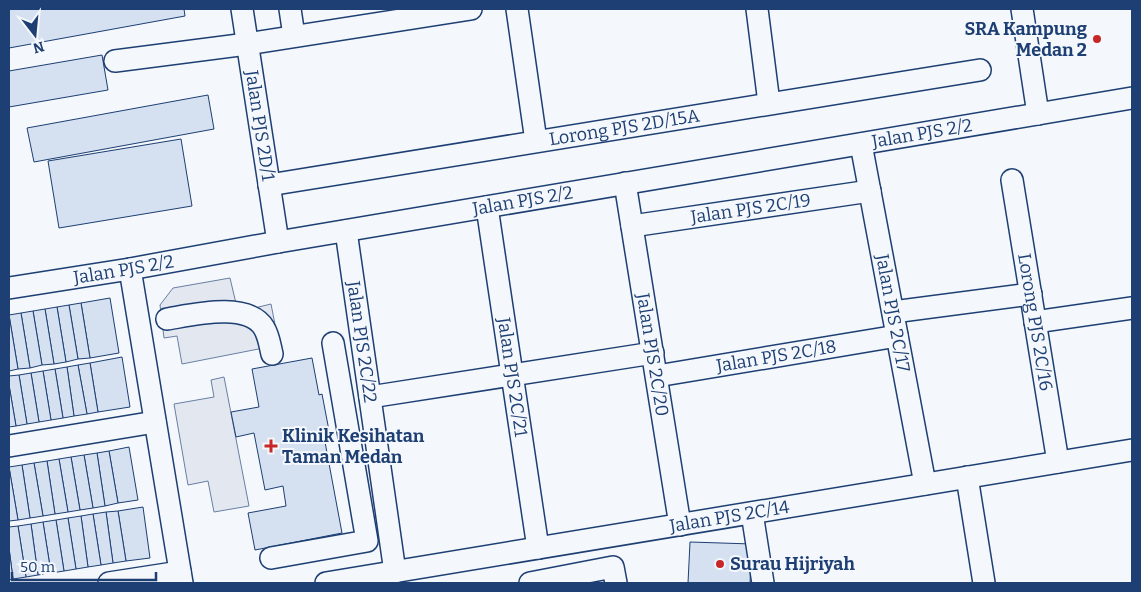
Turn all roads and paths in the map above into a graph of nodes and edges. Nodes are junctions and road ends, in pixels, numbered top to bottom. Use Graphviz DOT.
graph roads {
  1 [pos="242,9"];
  2 [pos="290,9"];
  3 [pos="471,9"];
  4 [pos="517,9"];
  5 [pos="757,9"];
  6 [pos="1022,9"];
  7 [pos="437,11"];
  8 [pos="294,36"];
  9 [pos="247,44"];
  10 [pos="115,61"];
  11 [pos="980,70"];
  12 [pos="1132,98"];
  13 [pos="769,104"];
  14 [pos="1038,114"];
  15 [pos="536,142"];
  16 [pos="861,144"];
  17 [pos="1012,180"];
  18 [pos="625,183"];
  19 [pos="269,185"];
  20 [pos="870,190"];
  21 [pos="487,207"];
  22 [pos="632,226"];
  23 [pos="346,230"];
  24 [pos="278,242"];
  25 [pos="130,269"];
  26 [pos="9,288"];
  27 [pos="1031,294"];
  28 [pos="1132,308"];
  29 [pos="893,312"];
  30 [pos="167,319"];
  31 [pos="1035,322"];
  32 [pos="897,336"];
  33 [pos="333,343"];
  34 [pos="653,353"];
  35 [pos="272,354"];
  36 [pos="512,374"];
  37 [pos="657,376"];
  38 [pos="370,397"];
  39 [pos="155,422"];
  40 [pos="9,446"];
  41 [pos="1132,450"];
  42 [pos="1058,462"];
  43 [pos="967,477"];
  44 [pos="925,484"];
  45 [pos="752,513"];
  46 [pos="680,525"];
  47 [pos="538,548"];
  48 [pos="271,558"];
  49 [pos="396,572"];
  50 [pos="181,578"];
  51 [pos="358,581"];
  52 [pos="109,583"];
  53 [pos="326,583"];
  54 [pos="530,583"];
  55 [pos="616,583"];
  56 [pos="763,583"];
  57 [pos="984,583"];
  1 -- 9 [label="street, Jalan PJS 2D/1"];
  2 -- 8 [label="street"];
  3 -- 7 [label="street"];
  4 -- 15 [label="street"];
  5 -- 13 [label="street"];
  6 -- 14 [label="street"];
  7 -- 8 [label="street"];
  8 -- 9 [label="street"];
  9 -- 10 [label="street"];
  9 -- 19 [label="street, Jalan PJS 2D/1"];
  11 -- 13 [label="street, Lorong PJS 2D/15A"];
  12 -- 14 [label="street, Jalan PJS 2/2"];
  13 -- 15 [label="street, Lorong PJS 2D/15A"];
  14 -- 16 [label="street, Jalan PJS 2/2"];
  15 -- 19 [label="street, Lorong PJS 2D/15A"];
  16 -- 18 [label="street, Jalan PJS 2/2"];
  16 -- 20 [label="street, Jalan PJS 2C/17"];
  17 -- 27 [label="street, Lorong PJS 2C/16"];
  18 -- 21 [label="street, Jalan PJS 2/2"];
  18 -- 22 [label="street, Jalan PJS 2C/20"];
  19 -- 24 [label="street, Jalan PJS 2D/1"];
  20 -- 22 [label="street, Jalan PJS 2C/19"];
  20 -- 29 [label="street, Jalan PJS 2C/17"];
  21 -- 23 [label="street, Jalan PJS 2/2"];
  21 -- 36 [label="street, Jalan PJS 2C/21"];
  22 -- 34 [label="street, Jalan PJS 2C/20"];
  23 -- 24 [label="street, Jalan PJS 2/2"];
  23 -- 38 [label="street, Jalan PJS 2C/22"];
  24 -- 25 [label="street, Jalan PJS 2/2"];
  25 -- 26 [label="street, Jalan PJS 2/2"];
  25 -- 39 [label="street"];
  27 -- 29 [label="street"];
  27 -- 31 [label="street, Lorong PJS 2C/16"];
  28 -- 31 [label="street"];
  29 -- 32 [label="street, Jalan PJS 2C/17"];
  30 -- 35 [label="street"];
  31 -- 42 [label="street, Lorong PJS 2C/16"];
  32 -- 37 [label="street, Jalan PJS 2C/18"];
  32 -- 44 [label="street, Jalan PJS 2C/17"];
  33 -- 48 [label="street"];
  34 -- 36 [label="street"];
  34 -- 37 [label="street, Jalan PJS 2C/20"];
  36 -- 38 [label="street"];
  36 -- 47 [label="street, Jalan PJS 2C/21"];
  37 -- 46 [label="street, Jalan PJS 2C/20"];
  38 -- 49 [label="street, Jalan PJS 2C/22"];
  39 -- 40 [label="street"];
  39 -- 50 [label="street"];
  41 -- 42 [label="street, Jalan PJS 2C/14"];
  42 -- 43 [label="street, Jalan PJS 2C/14"];
  43 -- 44 [label="street, Jalan PJS 2C/14"];
  43 -- 57 [label="street"];
  44 -- 45 [label="street, Jalan PJS 2C/14"];
  45 -- 46 [label="street, Jalan PJS 2C/14"];
  45 -- 56 [label="street"];
  46 -- 47 [label="street, Jalan PJS 2C/14"];
  47 -- 49 [label="street, Jalan PJS 2C/14"];
  49 -- 51 [label="street, Jalan PJS 2C/14"];
  50 -- 52 [label="street"];
  51 -- 53 [label="street, Jalan PJS 2C/14"];
  54 -- 55 [label="street"];
}
